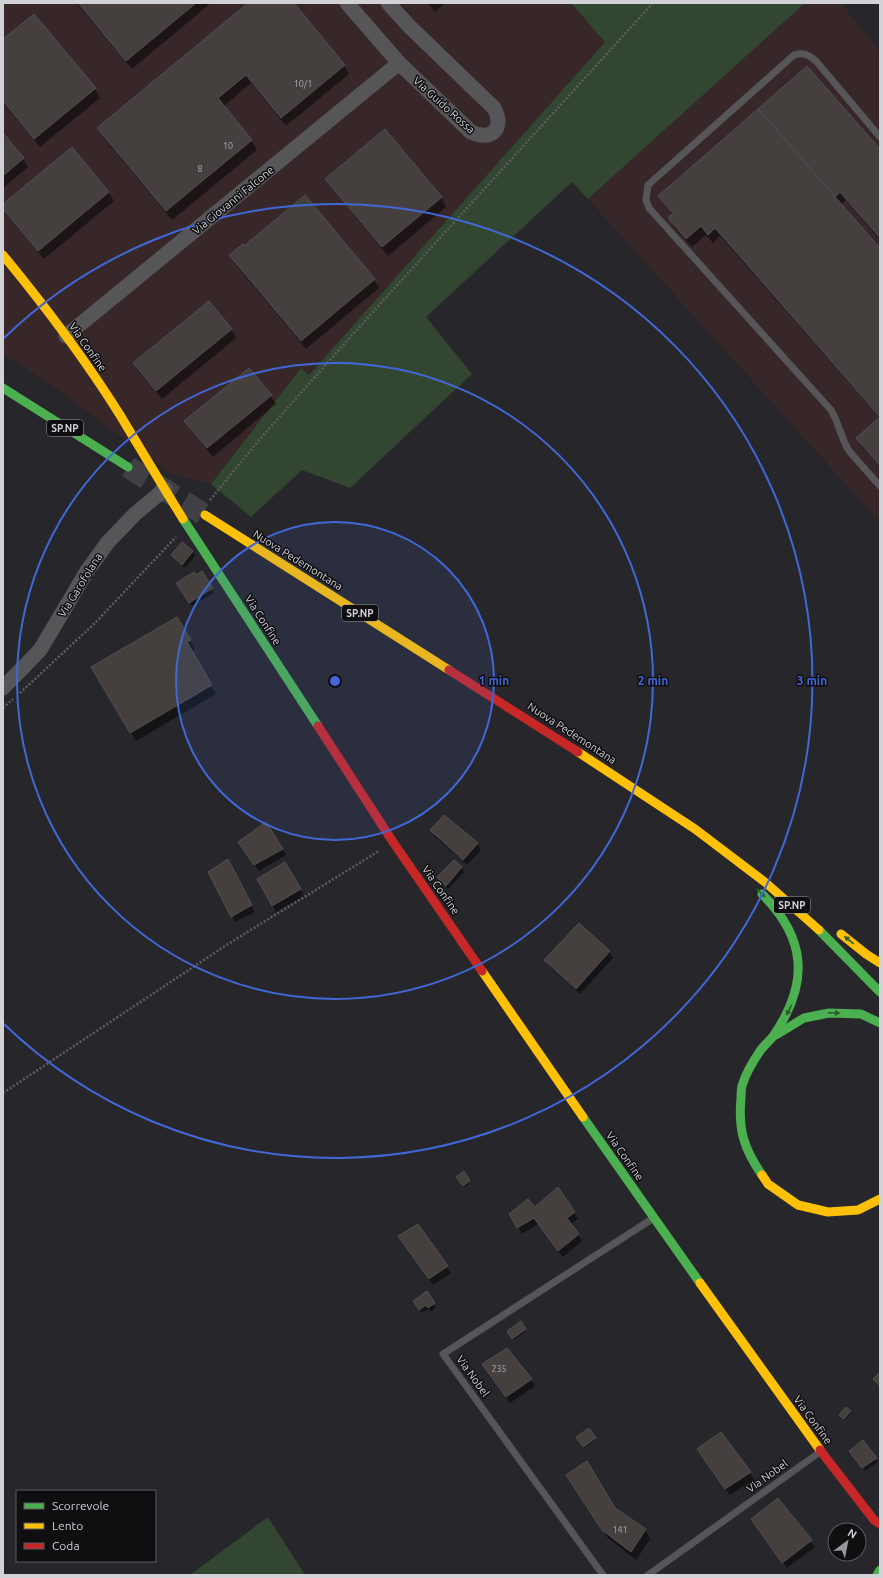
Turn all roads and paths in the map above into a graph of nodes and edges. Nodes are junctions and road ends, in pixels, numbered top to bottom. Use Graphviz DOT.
graph roads {
  1 [pos="347,3"];
  2 [pos="388,3"];
  3 [pos="653,3"];
  4 [pos="398,63"];
  5 [pos="880,137"];
  6 [pos="3,255"];
  7 [pos="66,336"];
  8 [pos="3,388"];
  9 [pos="128,467"];
  10 [pos="880,486"];
  11 [pos="165,489"];
  12 [pos="207,503"];
  13 [pos="205,515"];
  14 [pos="177,536"];
  15 [pos="3,688"];
  16 [pos="3,708"];
  17 [pos="516,712"];
  18 [pos="568,757"];
  19 [pos="695,829"];
  20 [pos="393,842"];
  21 [pos="737,850"];
  22 [pos="754,887"];
  23 [pos="832,926"];
  24 [pos="880,963"];
  25 [pos="880,992"];
  26 [pos="880,1022"];
  27 [pos="773,1037"];
  28 [pos="3,1093"];
  29 [pos="880,1198"];
  30 [pos="653,1218"];
  31 [pos="821,1451"];
  32 [pos="880,1524"];
  33 [pos="880,1570"];
  34 [pos="603,1575"];
  35 [pos="648,1575"];
  36 [pos="877,1575"];
  1 -- 4 [label="street, Via Guido Rossa"];
  2 -- 4 [label="street, Via Guido Rossa"];
  3 -- 12 [label="path"];
  4 -- 7 [label="street, Via Giovanni Falcone"];
  5 -- 10 [label="lane"];
  6 -- 7 [label="main road, Via Confine"];
  7 -- 11 [label="main road, Via Confine"];
  8 -- 9 [label="main road, SP.NP"];
  11 -- 15 [label="street, Via Garofolana"];
  11 -- 20 [label="main road, Via Confine"];
  13 -- 17 [label="main road, Nuova Pedemontana / SP.NP"];
  14 -- 16 [label="path"];
  17 -- 18 [label="main road"];
  17 -- 19 [label="main road, Nuova Pedemontana / SP.NP"];
  19 -- 21 [label="main road"];
  19 -- 25 [label="main road, Nuova Pedemontana / SP.NP"];
  20 -- 28 [label="path"];
  20 -- 30 [label="main road, Via Confine"];
  22 -- 27 [label="main road, one-way"];
  24 -- 23 [label="main road, one-way"];
  27 -- 26 [label="main road, one-way"];
  27 -- 29 [label="main road"];
  30 -- 31 [label="main road, Via Confine"];
  30 -- 34 [label="lane, Via Nobel"];
  31 -- 32 [label="main road, Via Confine"];
  31 -- 35 [label="lane, Via Nobel"];
  33 -- 36 [label="main road"];
}
